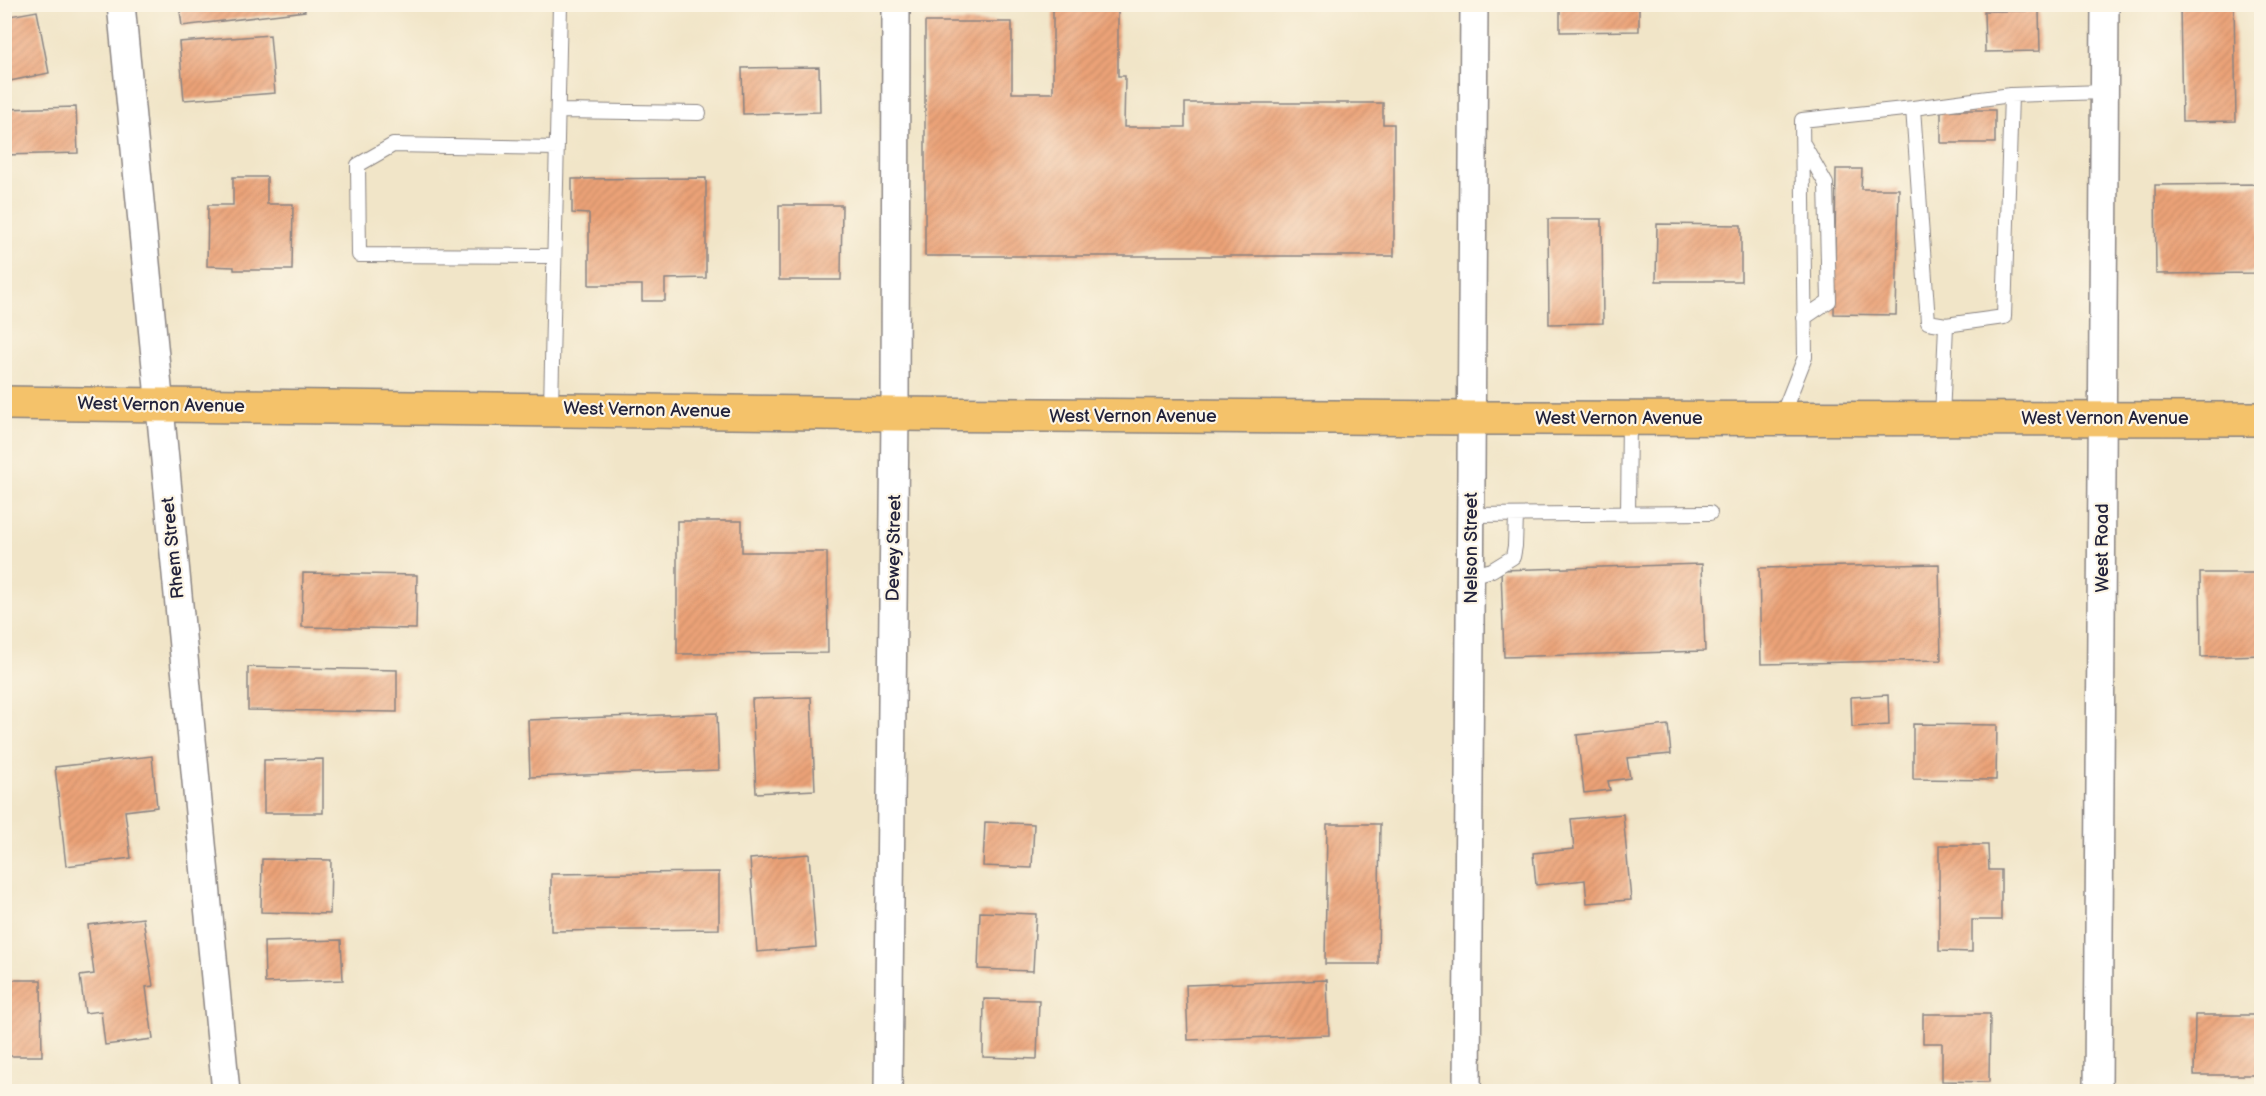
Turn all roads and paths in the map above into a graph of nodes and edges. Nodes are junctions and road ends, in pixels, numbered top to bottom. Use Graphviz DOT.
graph roads {
  1 [pos="121,4"];
  2 [pos="560,4"];
  3 [pos="896,4"];
  4 [pos="1474,4"];
  5 [pos="2105,4"];
  6 [pos="2104,92"];
  7 [pos="2011,95"];
  8 [pos="1913,108"];
  9 [pos="560,111"];
  10 [pos="699,112"];
  11 [pos="1803,143"];
  12 [pos="557,147"];
  13 [pos="553,256"];
  14 [pos="1804,318"];
  15 [pos="1946,325"];
  16 [pos="4,403"];
  17 [pos="159,405"];
  18 [pos="551,408"];
  19 [pos="895,414"];
  20 [pos="1473,418"];
  21 [pos="1629,418"];
  22 [pos="1781,418"];
  23 [pos="1942,418"];
  24 [pos="2103,418"];
  25 [pos="2262,419"];
  26 [pos="1710,513"];
  27 [pos="1629,514"];
  28 [pos="1472,515"];
  29 [pos="1516,515"];
  30 [pos="1471,576"];
  31 [pos="226,1092"];
  32 [pos="888,1092"];
  33 [pos="1467,1092"];
  34 [pos="2098,1092"];
  1 -- 17 [label="street, Rhem Street"];
  2 -- 9 [label="lane"];
  3 -- 19 [label="street, Dewey Street"];
  4 -- 20 [label="street, Nelson Street"];
  5 -- 6 [label="street, West Road"];
  6 -- 7 [label="lane"];
  6 -- 24 [label="street, West Road"];
  7 -- 8 [label="lane"];
  7 -- 15 [label="lane"];
  8 -- 11 [label="lane"];
  8 -- 15 [label="lane"];
  9 -- 10 [label="lane"];
  9 -- 12 [label="lane"];
  11 -- 14 [label="lane"];
  11 -- 14 [label="lane"];
  12 -- 13 [label="lane"];
  12 -- 13 [label="lane"];
  13 -- 18 [label="lane"];
  14 -- 22 [label="lane"];
  15 -- 23 [label="lane"];
  16 -- 17 [label="main road, West Vernon Avenue"];
  17 -- 18 [label="main road, West Vernon Avenue"];
  17 -- 31 [label="street, Rhem Street"];
  18 -- 19 [label="main road, West Vernon Avenue"];
  19 -- 20 [label="main road, West Vernon Avenue"];
  19 -- 32 [label="street, Dewey Street"];
  20 -- 21 [label="main road, West Vernon Avenue"];
  20 -- 28 [label="street, Nelson Street"];
  21 -- 22 [label="main road, West Vernon Avenue"];
  21 -- 27 [label="lane"];
  22 -- 23 [label="main road, West Vernon Avenue"];
  23 -- 24 [label="main road, West Vernon Avenue"];
  24 -- 25 [label="main road, West Vernon Avenue"];
  24 -- 34 [label="street, West Road"];
  26 -- 27 [label="lane"];
  27 -- 29 [label="lane"];
  28 -- 29 [label="lane"];
  28 -- 30 [label="street, Nelson Street"];
  29 -- 30 [label="lane"];
  30 -- 33 [label="street, Nelson Street"];
}
